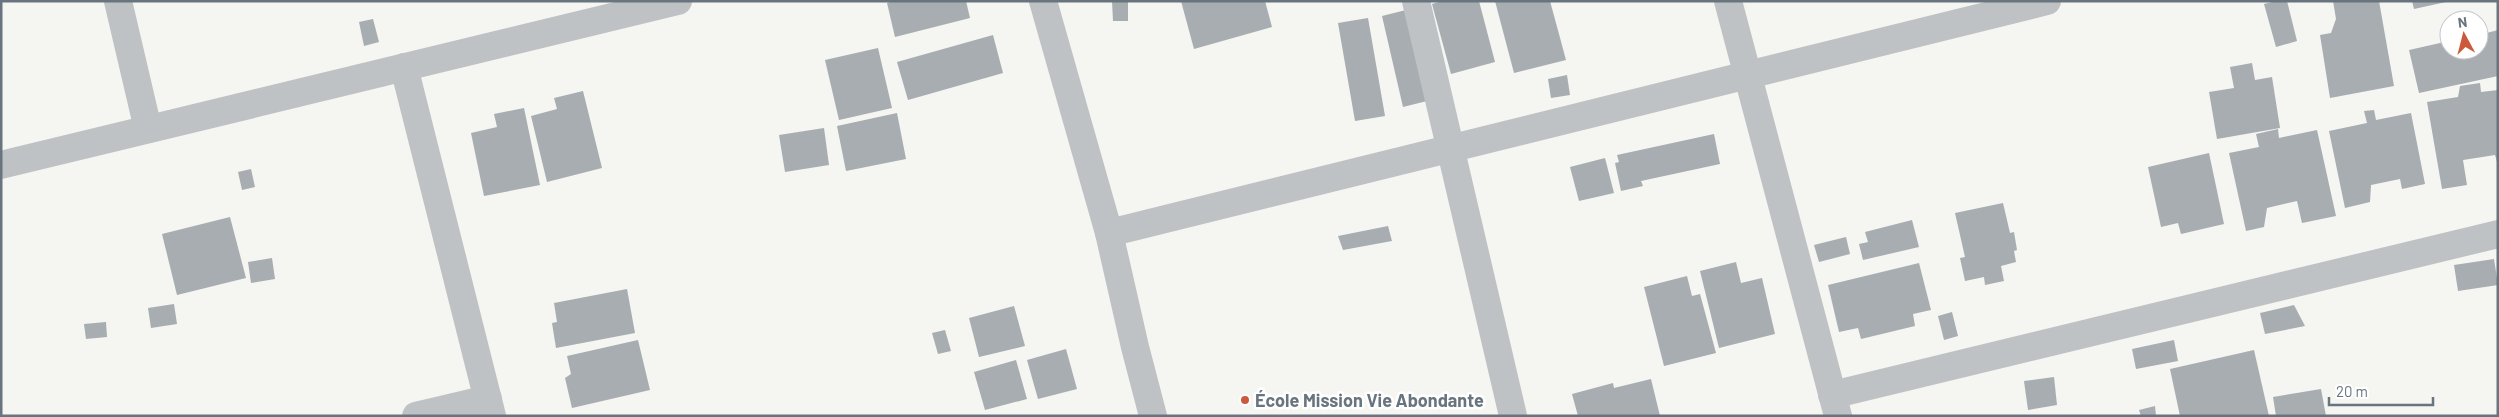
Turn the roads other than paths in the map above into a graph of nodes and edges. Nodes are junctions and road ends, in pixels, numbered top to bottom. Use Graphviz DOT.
graph roads {
  1 [pos="118,1"];
  2 [pos="678,1"];
  3 [pos="1043,1"];
  4 [pos="1416,1"];
  5 [pos="1728,1"];
  6 [pos="2047,1"];
  7 [pos="404,67"];
  8 [pos="1748,75"];
  9 [pos="148,129"];
  10 [pos="1451,148"];
  11 [pos="1,165"];
  12 [pos="1109,233"];
  13 [pos="2498,234"];
  14 [pos="1835,405"];
  15 [pos="490,408"];
  16 [pos="416,416"];
  17 [pos="1153,416"];
  18 [pos="1513,416"];
  1 -- 9 [label="street"];
  2 -- 7 [label="street"];
  3 -- 12 [label="street"];
  4 -- 10 [label="street"];
  5 -- 8 [label="street"];
  6 -- 8 [label="street"];
  7 -- 9 [label="street"];
  7 -- 15 [label="street"];
  8 -- 10 [label="street"];
  8 -- 14 [label="street"];
  9 -- 11 [label="street"];
  10 -- 12 [label="street"];
  10 -- 18 [label="street"];
  12 -- 17 [label="street"];
  13 -- 14 [label="street"];
  15 -- 16 [label="street"];
}
